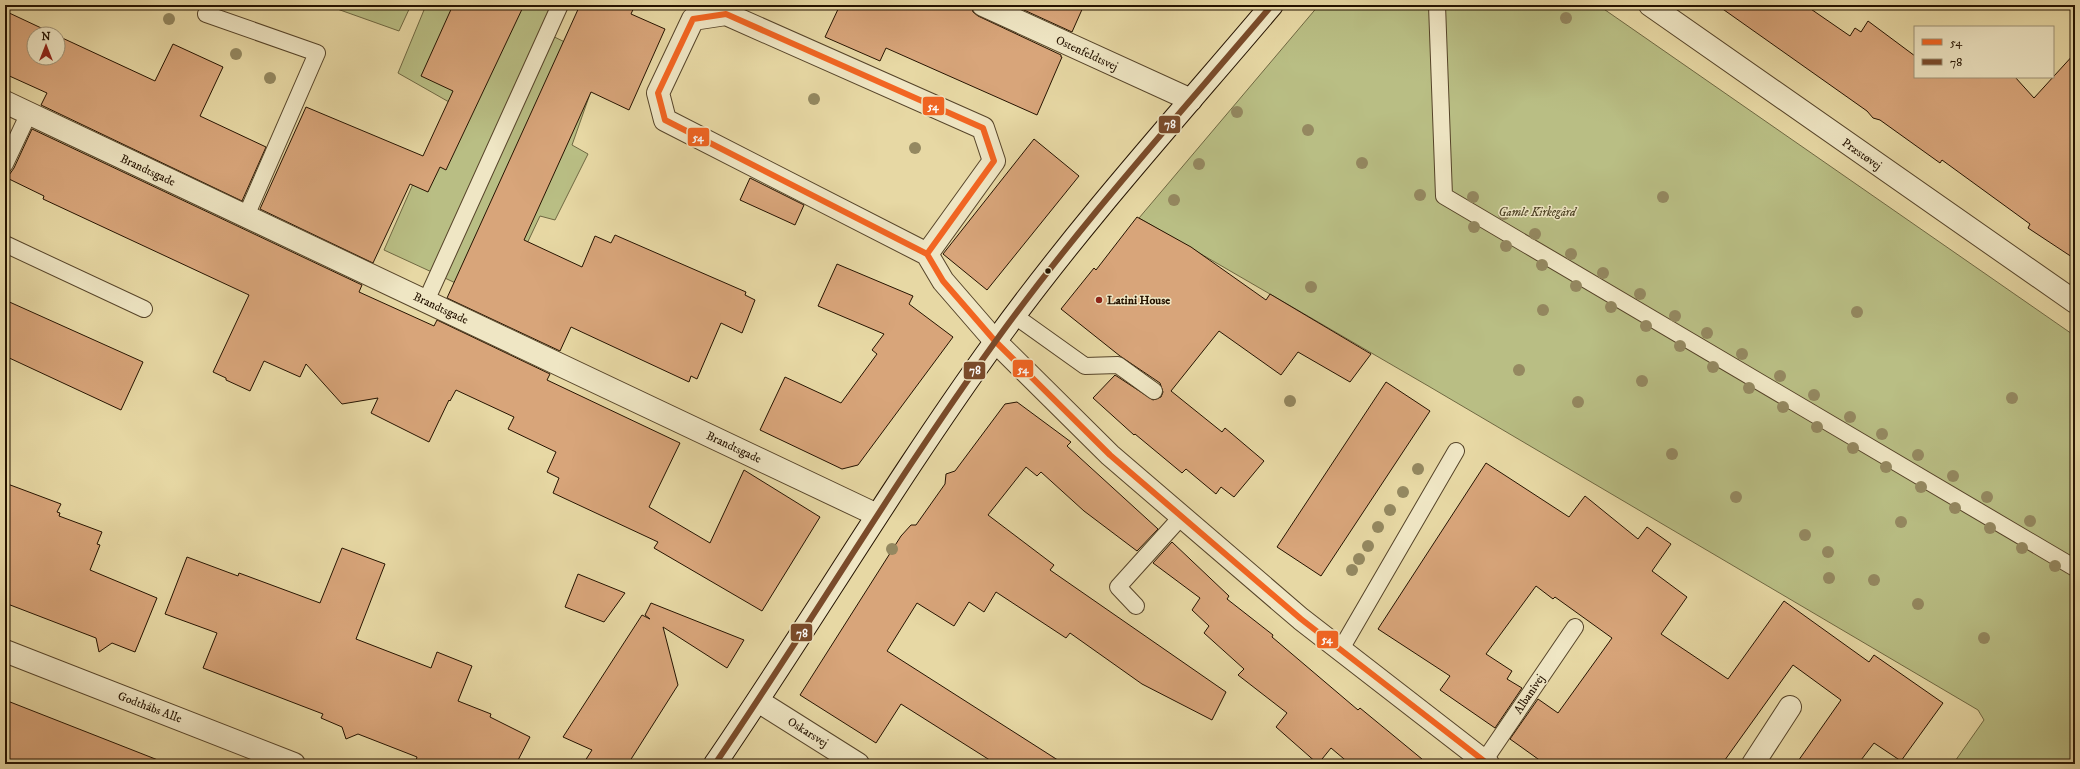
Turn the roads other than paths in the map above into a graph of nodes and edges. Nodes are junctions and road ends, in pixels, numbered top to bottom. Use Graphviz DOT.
graph roads {
  1 [pos="560,5"];
  2 [pos="983,5"];
  3 [pos="1272,5"];
  4 [pos="1437,5"];
  5 [pos="1650,5"];
  6 [pos="206,14"];
  7 [pos="1191,100"];
  8 [pos="12,109"];
  9 [pos="5,164"];
  10 [pos="246,216"];
  11 [pos="5,244"];
  12 [pos="927,254"];
  13 [pos="426,301"];
  14 [pos="2075,302"];
  15 [pos="144,309"];
  16 [pos="1015,316"];
  17 [pos="996,341"];
  18 [pos="1154,391"];
  19 [pos="1456,451"];
  20 [pos="877,515"];
  21 [pos="1182,516"];
  22 [pos="2075,568"];
  23 [pos="1136,606"];
  24 [pos="1575,628"];
  25 [pos="1341,649"];
  26 [pos="5,651"];
  27 [pos="758,701"];
  28 [pos="1790,707"];
  29 [pos="1486,762"];
  30 [pos="294,764"];
  31 [pos="715,764"];
  32 [pos="858,764"];
  33 [pos="1753,764"];
  1 -- 13 [label="lane"];
  2 -- 7 [label="street, Ostenfeldtsvej"];
  3 -- 7 [label="street"];
  4 -- 22 [label="lane"];
  5 -- 14 [label="street, Præstøvej"];
  6 -- 10 [label="lane"];
  7 -- 16 [label="street"];
  8 -- 9 [label="lane"];
  8 -- 10 [label="street, Brandtsgade"];
  10 -- 13 [label="street, Brandtsgade"];
  11 -- 15 [label="lane"];
  12 -- 12 [label="street"];
  12 -- 17 [label="street"];
  13 -- 20 [label="street, Brandtsgade"];
  16 -- 17 [label="street"];
  16 -- 18 [label="lane"];
  17 -- 20 [label="street"];
  17 -- 21 [label="street"];
  19 -- 25 [label="lane"];
  20 -- 27 [label="street"];
  21 -- 23 [label="lane"];
  21 -- 25 [label="street"];
  24 -- 29 [label="lane, Albanivej"];
  25 -- 29 [label="street"];
  26 -- 30 [label="street, Godthåbs Alle"];
  27 -- 31 [label="street"];
  27 -- 32 [label="street, Oskarsvej"];
  28 -- 33 [label="street"];
}
